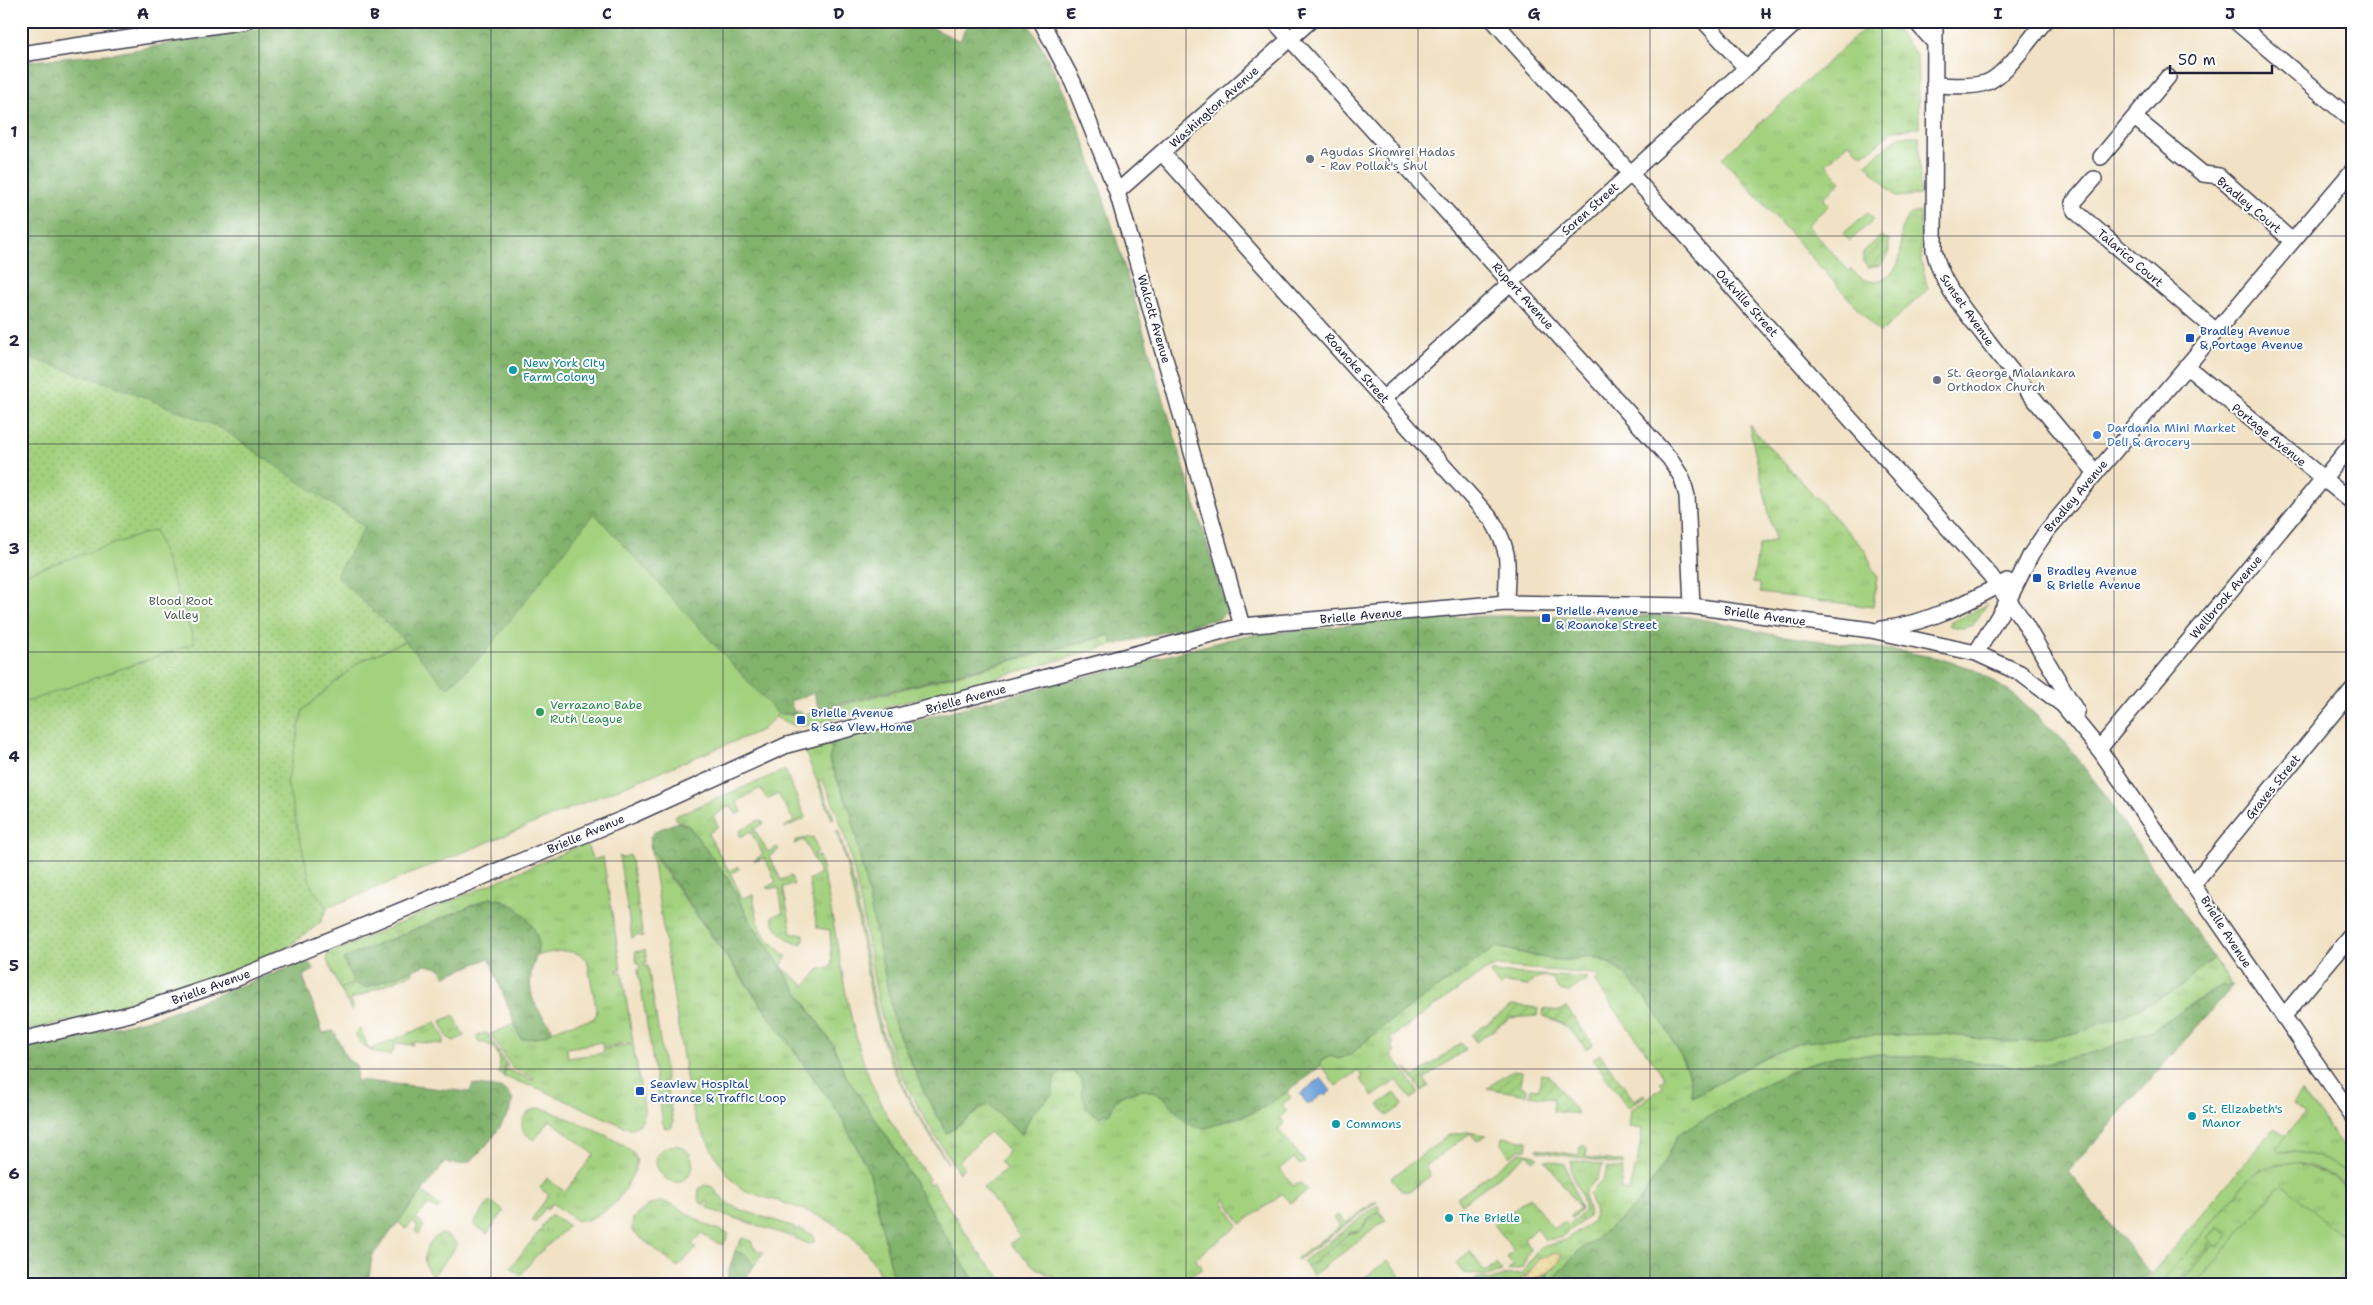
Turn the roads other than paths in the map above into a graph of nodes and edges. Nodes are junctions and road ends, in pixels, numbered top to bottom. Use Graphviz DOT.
graph roads {
  1 [pos="246,21"];
  2 [pos="1041,21"];
  3 [pos="1274,21"];
  4 [pos="1310,21"];
  5 [pos="1494,21"];
  6 [pos="1704,21"];
  7 [pos="1798,21"];
  8 [pos="1915,21"];
  9 [pos="1935,21"];
  10 [pos="2235,21"];
  11 [pos="2035,24"];
  12 [pos="2252,27"];
  13 [pos="162,28"];
  14 [pos="1290,39"];
  15 [pos="1934,42"];
  16 [pos="21,54"];
  17 [pos="1746,68"];
  18 [pos="2168,77"];
  19 [pos="1934,85"];
  20 [pos="2135,118"];
  21 [pos="2352,120"];
  22 [pos="1162,153"];
  23 [pos="2101,156"];
  24 [pos="2352,171"];
  25 [pos="1630,172"];
  26 [pos="2094,179"];
  27 [pos="1117,192"];
  28 [pos="2292,240"];
  29 [pos="1510,282"];
  30 [pos="2216,331"];
  31 [pos="2186,366"];
  32 [pos="1384,398"];
  33 [pos="2352,444"];
  34 [pos="2096,473"];
  35 [pos="2323,479"];
  36 [pos="2352,502"];
  37 [pos="2021,573"];
  38 [pos="1999,585"];
  39 [pos="2009,599"];
  40 [pos="1506,603"];
  41 [pos="1692,606"];
  42 [pos="1242,626"];
  43 [pos="1871,630"];
  44 [pos="1976,653"];
  45 [pos="2352,690"];
  46 [pos="2099,749"];
  47 [pos="2194,883"];
  48 [pos="2352,934"];
  49 [pos="2283,1017"];
  50 [pos="21,1040"];
  51 [pos="2352,1115"];
  1 -- 13 [label="street"];
  2 -- 27 [label="street, Walcott Avenue"];
  3 -- 14 [label="street, Rupert Avenue"];
  4 -- 14 [label="street, Washington Avenue"];
  5 -- 25 [label="street, Oakville Street"];
  6 -- 17 [label="street"];
  7 -- 17 [label="street, Soren Street"];
  8 -- 15 [label="street"];
  9 -- 15 [label="street, Sunset Avenue"];
  10 -- 12 [label="street"];
  11 -- 19 [label="street"];
  12 -- 21 [label="street"];
  13 -- 16 [label="street"];
  14 -- 22 [label="street, Washington Avenue"];
  14 -- 29 [label="street, Rupert Avenue"];
  15 -- 19 [label="street, Sunset Avenue"];
  17 -- 25 [label="street, Soren Street"];
  18 -- 20 [label="street"];
  19 -- 34 [label="street, Sunset Avenue"];
  20 -- 23 [label="street"];
  20 -- 28 [label="street, Bradley Court"];
  22 -- 27 [label="street, Washington Avenue"];
  22 -- 32 [label="street, Roanoke Street"];
  24 -- 28 [label="street, Bradley Avenue"];
  25 -- 29 [label="street, Soren Street"];
  25 -- 38 [label="street, Oakville Street"];
  26 -- 30 [label="street, Talarico Court"];
  27 -- 42 [label="street, Walcott Avenue"];
  28 -- 30 [label="street, Bradley Avenue"];
  29 -- 32 [label="street, Soren Street"];
  29 -- 41 [label="street, Rupert Avenue"];
  30 -- 31 [label="street, Bradley Avenue"];
  31 -- 34 [label="street, Bradley Avenue"];
  31 -- 35 [label="street, Portage Avenue"];
  32 -- 40 [label="street, Roanoke Street"];
  33 -- 35 [label="street, Wellbrook Avenue"];
  34 -- 37 [label="street, Bradley Avenue"];
  35 -- 36 [label="street, Portage Avenue"];
  35 -- 46 [label="street, Wellbrook Avenue"];
  37 -- 38 [label="street, Brielle Avenue"];
  37 -- 39 [label="street, Bradley Avenue"];
  38 -- 39 [label="street, Brielle Avenue"];
  38 -- 43 [label="street, Brielle Avenue"];
  39 -- 44 [label="street, Bradley Avenue"];
  39 -- 46 [label="street, Brielle Avenue"];
  40 -- 41 [label="street, Brielle Avenue"];
  40 -- 42 [label="street, Brielle Avenue"];
  41 -- 43 [label="street, Brielle Avenue"];
  42 -- 50 [label="street, Brielle Avenue"];
  43 -- 44 [label="street, Brielle Avenue"];
  44 -- 46 [label="street, Brielle Avenue"];
  45 -- 47 [label="street, Graves Street"];
  46 -- 47 [label="street, Brielle Avenue"];
  47 -- 49 [label="street, Brielle Avenue"];
  48 -- 49 [label="street"];
  49 -- 51 [label="street, Brielle Avenue"];
}
